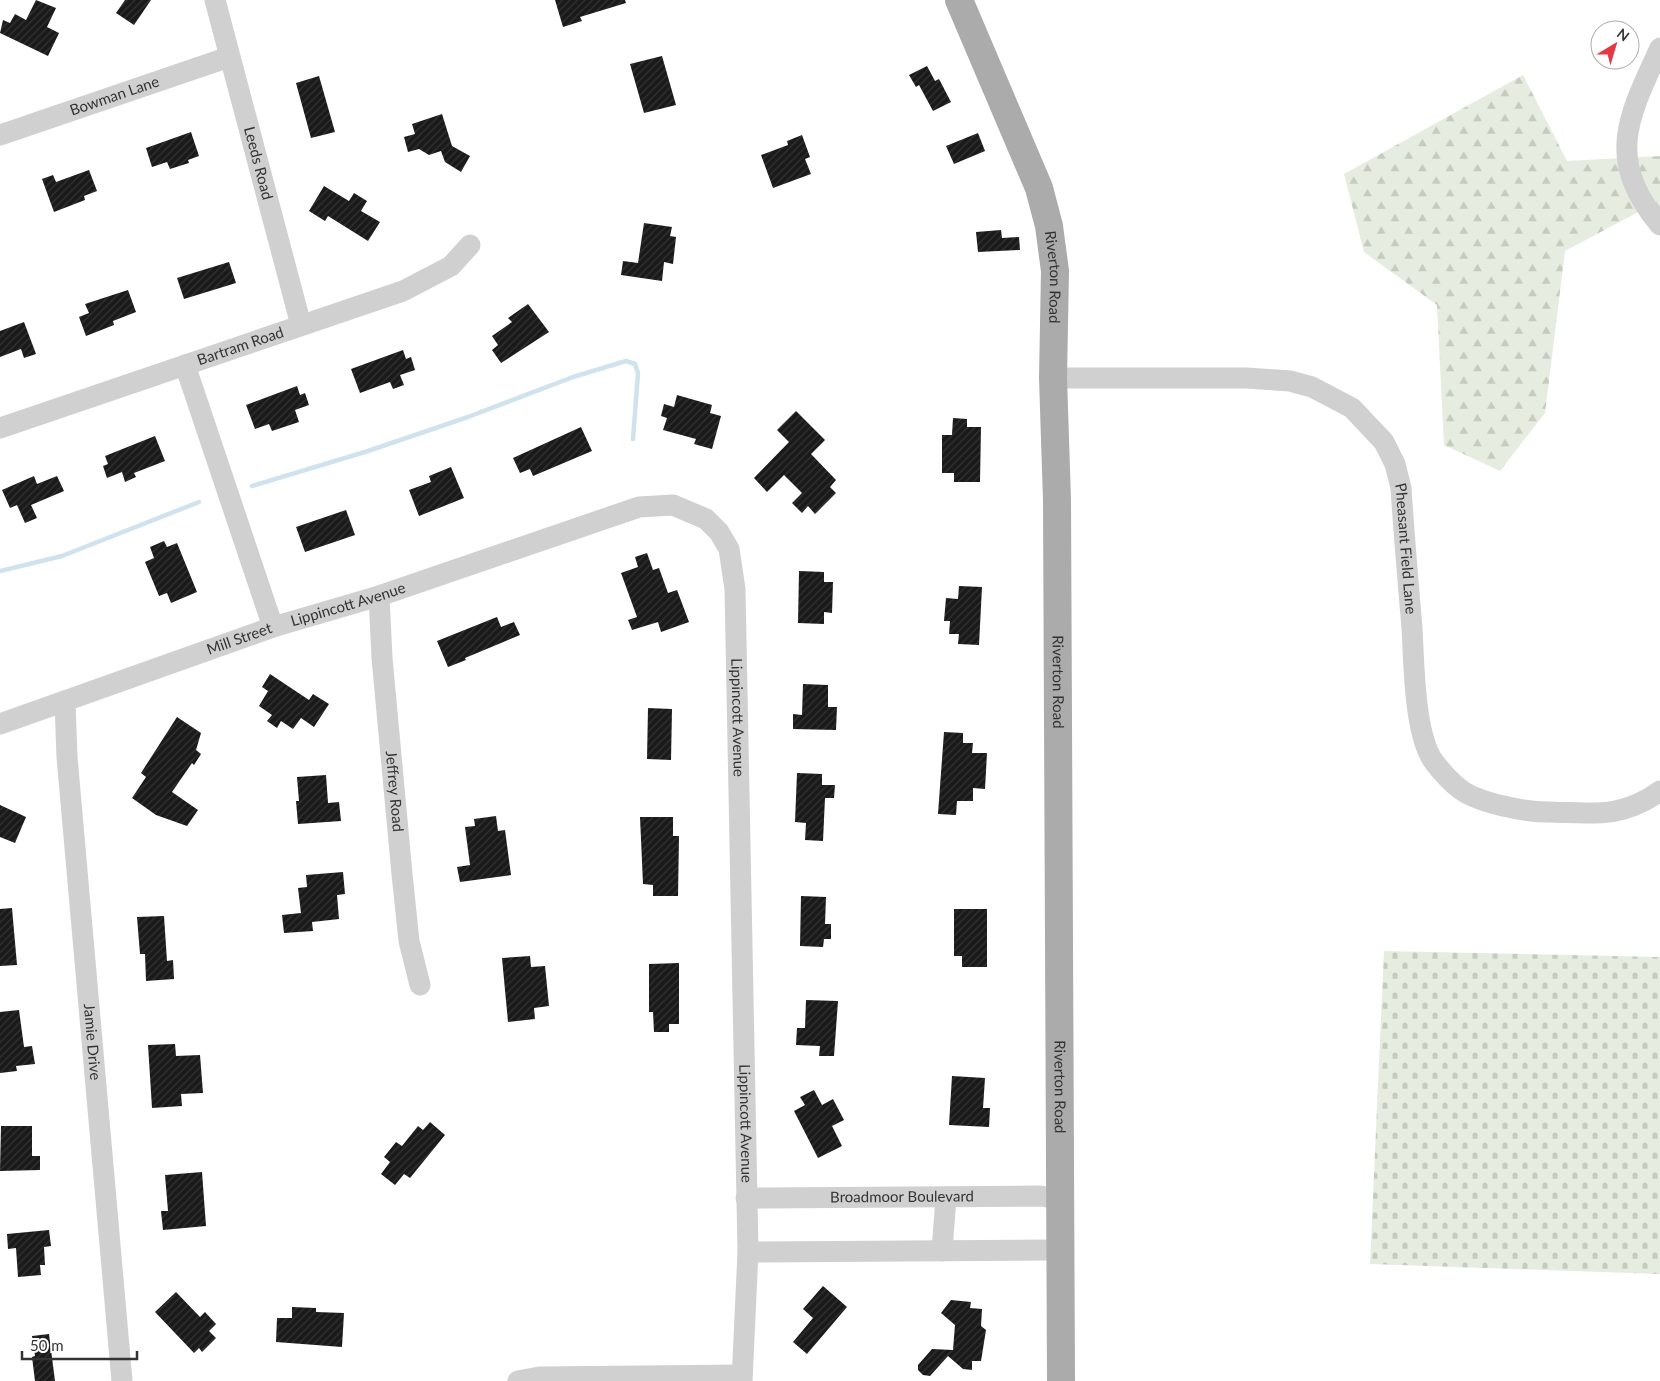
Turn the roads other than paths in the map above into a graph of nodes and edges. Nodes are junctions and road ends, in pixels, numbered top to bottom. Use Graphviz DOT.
graph roads {
  1 [pos="215,0"];
  2 [pos="959,0"];
  3 [pos="1660,48"];
  4 [pos="229,57"];
  5 [pos="0,134"];
  6 [pos="1660,225"];
  7 [pos="470,245"];
  8 [pos="301,325"];
  9 [pos="185,365"];
  10 [pos="1052,378"];
  11 [pos="0,428"];
  12 [pos="379,596"];
  13 [pos="273,627"];
  14 [pos="65,702"];
  15 [pos="0,724"];
  16 [pos="1660,791"];
  17 [pos="420,985"];
  18 [pos="946,1196"];
  19 [pos="746,1198"];
  20 [pos="1059,1198"];
  21 [pos="1059,1250"];
  22 [pos="942,1251"];
  23 [pos="748,1252"];
  24 [pos="742,1378"];
  25 [pos="122,1381"];
  26 [pos="518,1381"];
  27 [pos="1061,1381"];
  1 -- 4 [label="street, Leeds Road"];
  2 -- 10 [label="main road, Riverton Road"];
  3 -- 6 [label="street"];
  4 -- 5 [label="street, Bowman Lane"];
  4 -- 8 [label="street, Leeds Road"];
  7 -- 8 [label="street, Bartram Road"];
  8 -- 9 [label="street, Bartram Road"];
  9 -- 11 [label="street, Bartram Road"];
  9 -- 13 [label="street, Mill Street"];
  10 -- 16 [label="street, Pheasant Field Lane"];
  10 -- 20 [label="main road, Riverton Road"];
  12 -- 13 [label="street, Lippincott Avenue"];
  12 -- 17 [label="street, Jeffrey Road"];
  12 -- 19 [label="street, Lippincott Avenue"];
  13 -- 14 [label="street, Mill Street"];
  14 -- 15 [label="street, Mill Street"];
  14 -- 25 [label="street, Jamie Drive"];
  18 -- 19 [label="street, Broadmoor Boulevard"];
  18 -- 20 [label="street, Broadmoor Boulevard"];
  18 -- 22 [label="street"];
  19 -- 23 [label="street, Lippincott Avenue"];
  20 -- 21 [label="main road, Riverton Road"];
  21 -- 22 [label="street"];
  21 -- 27 [label="main road, Riverton Road"];
  22 -- 23 [label="street"];
  23 -- 24 [label="street, Lippincott Avenue"];
  24 -- 26 [label="street"];
}
